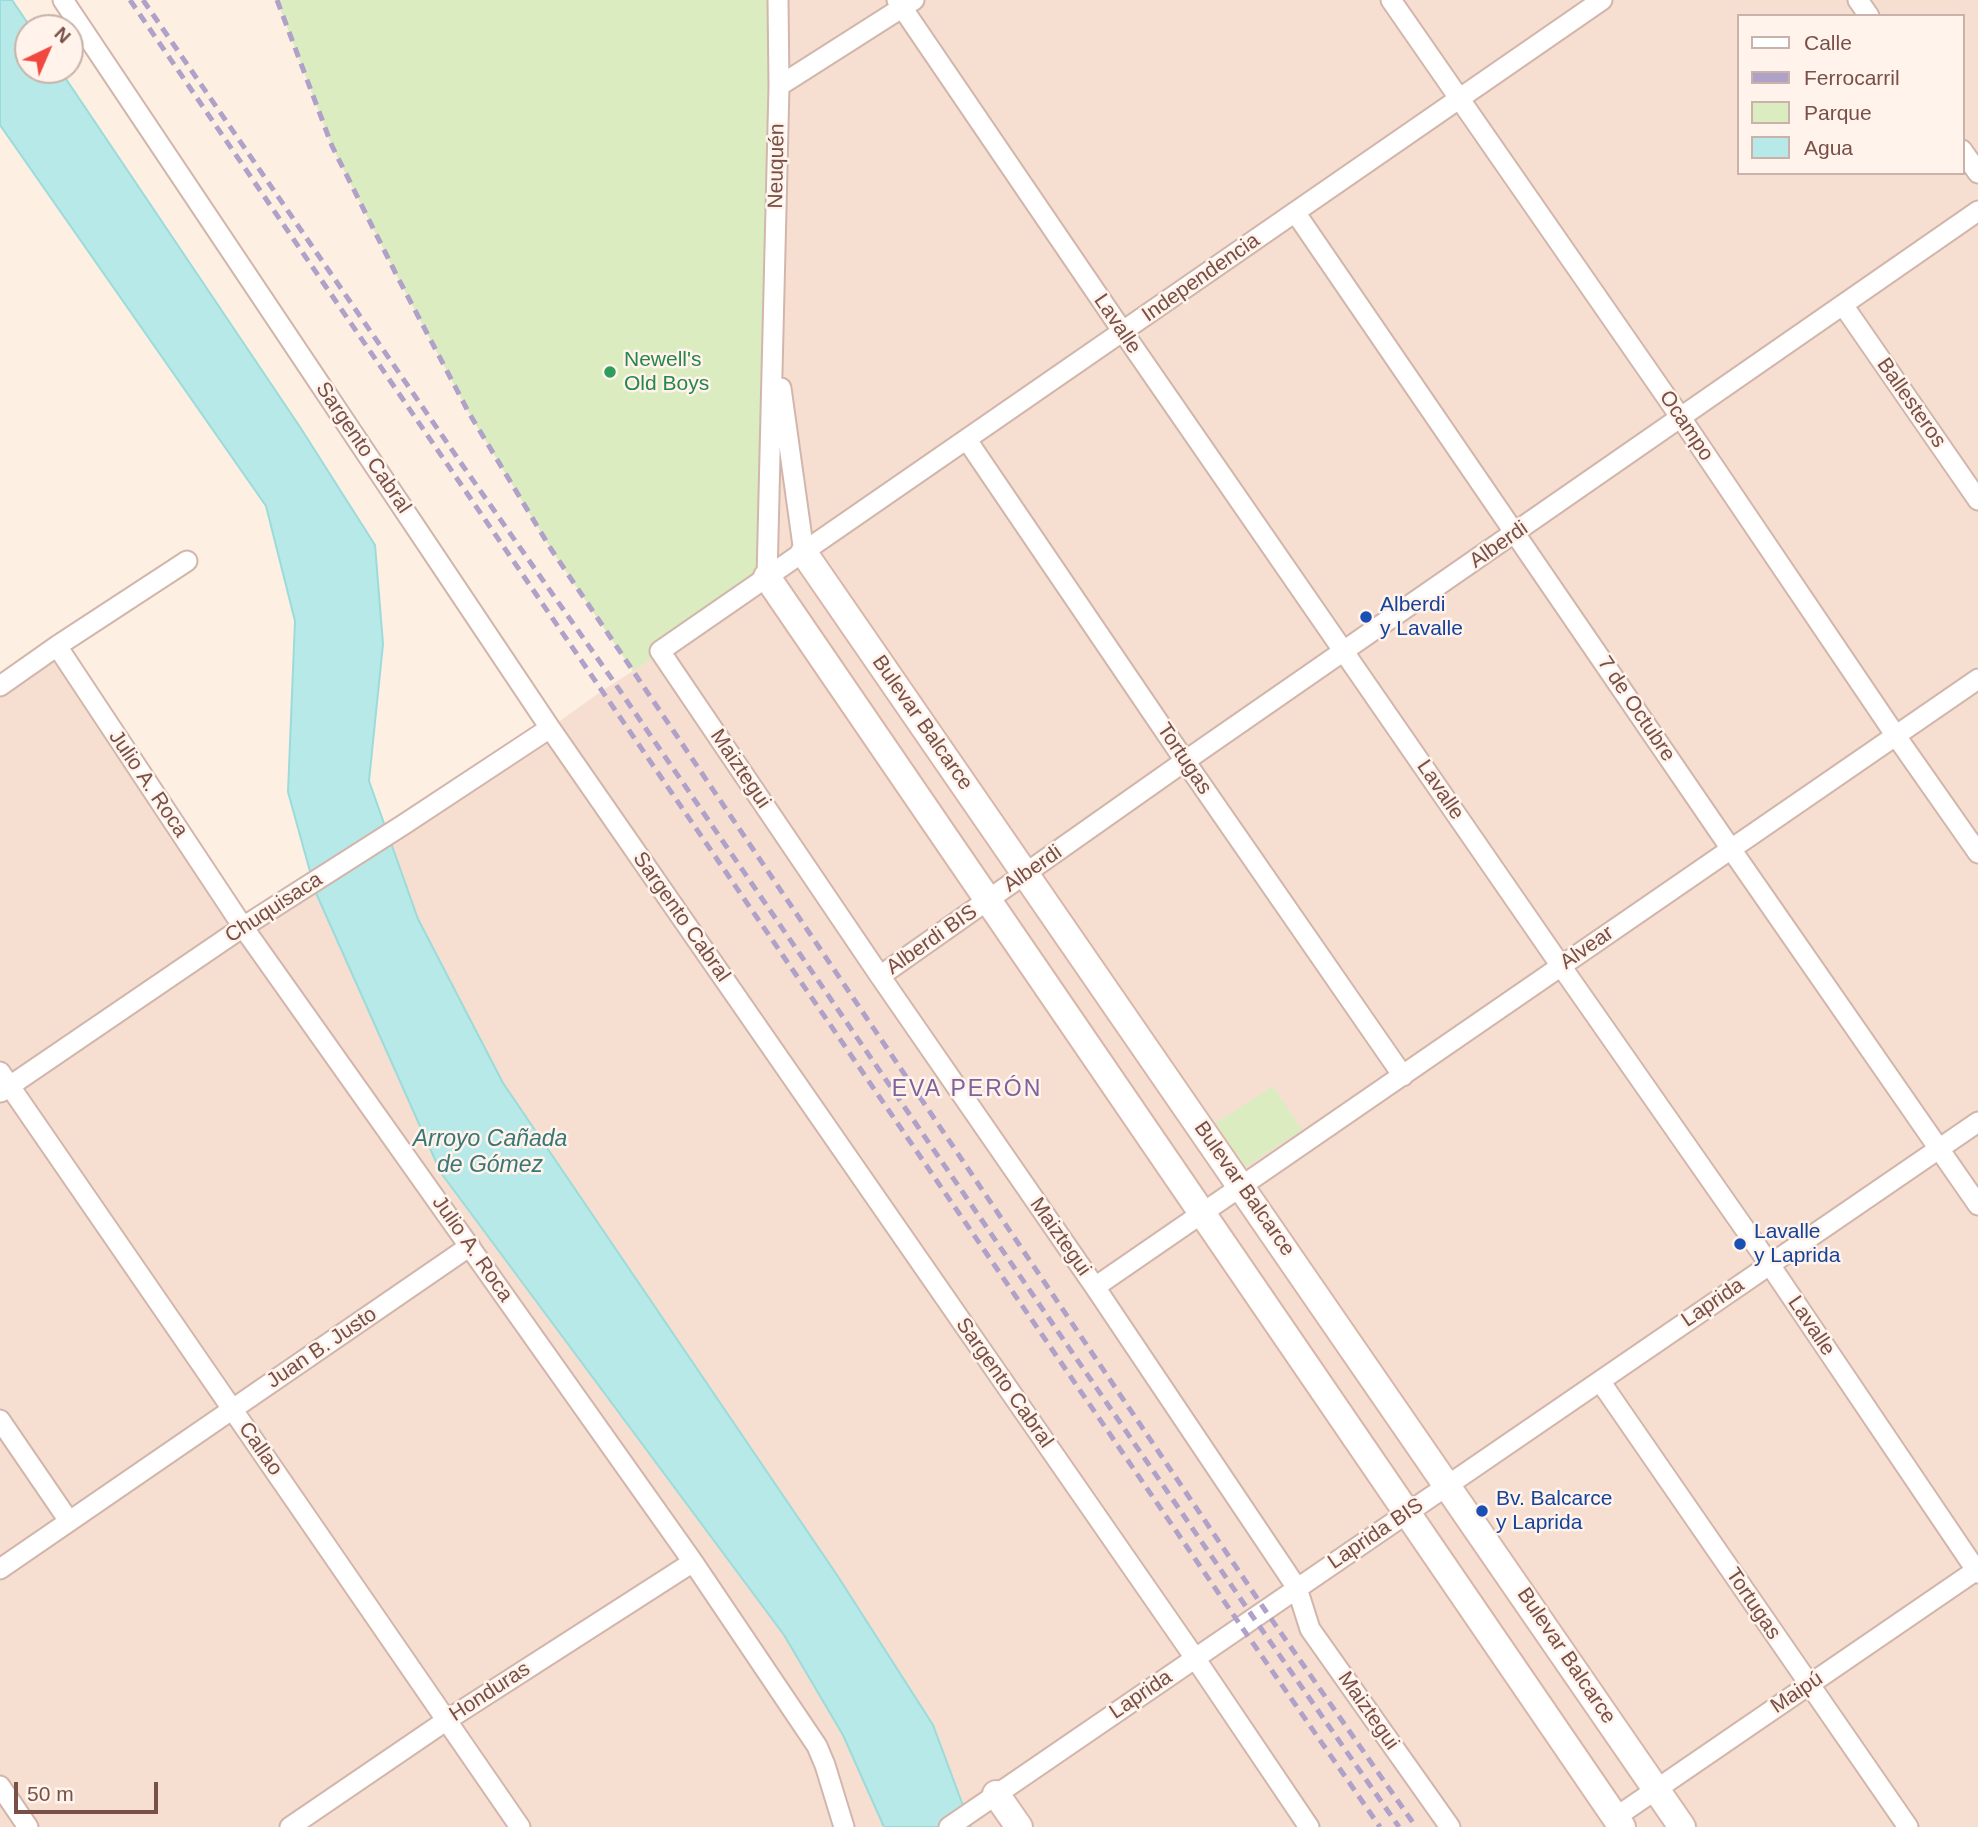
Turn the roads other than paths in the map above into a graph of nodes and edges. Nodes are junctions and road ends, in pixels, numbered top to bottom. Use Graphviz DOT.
graph roads {
  1 [pos="63,0"];
  2 [pos="778,0"];
  3 [pos="1391,0"];
  4 [pos="1602,0"];
  5 [pos="904,3"];
  6 [pos="779,86"];
  7 [pos="1459,99"];
  8 [pos="1964,153"];
  9 [pos="1978,173"];
  10 [pos="1978,211"];
  11 [pos="1295,212"];
  12 [pos="1843,305"];
  13 [pos="773,331"];
  14 [pos="1123,332"];
  15 [pos="1681,418"];
  16 [pos="967,440"];
  17 [pos="1978,500"];
  18 [pos="1515,533"];
  19 [pos="804,553"];
  20 [pos="187,561"];
  21 [pos="765,578"];
  22 [pos="57,646"];
  23 [pos="660,651"];
  24 [pos="1345,652"];
  25 [pos="1978,679"];
  26 [pos="0,686"];
  27 [pos="550,728"];
  28 [pos="1896,736"];
  29 [pos="1185,761"];
  30 [pos="1731,849"];
  31 [pos="1978,853"];
  32 [pos="1026,874"];
  33 [pos="987,902"];
  34 [pos="243,927"];
  35 [pos="1561,966"];
  36 [pos="880,976"];
  37 [pos="1403,1076"];
  38 [pos="3,1084"];
  39 [pos="1978,1122"];
  40 [pos="1940,1148"];
  41 [pos="1242,1186"];
  42 [pos="1978,1205"];
  43 [pos="1200,1215"];
  44 [pos="470,1247"];
  45 [pos="1770,1265"];
  46 [pos="1095,1287"];
  47 [pos="1600,1381"];
  48 [pos="233,1409"];
  49 [pos="0,1420"];
  50 [pos="1448,1485"];
  51 [pos="1407,1513"];
  52 [pos="68,1521"];
  53 [pos="693,1562"];
  54 [pos="0,1569"];
  55 [pos="1977,1571"];
  56 [pos="1300,1586"];
  57 [pos="1195,1658"];
  58 [pos="1809,1685"];
  59 [pos="447,1720"];
  60 [pos="0,1786"];
  61 [pos="1657,1789"];
  62 [pos="987,1800"];
  63 [pos="1619,1822"];
  64 [pos="28,1827"];
  65 [pos="290,1827"];
  66 [pos="520,1827"];
  67 [pos="844,1827"];
  68 [pos="949,1827"];
  69 [pos="1019,1827"];
  70 [pos="1309,1827"];
  71 [pos="1450,1827"];
  72 [pos="1682,1827"];
  73 [pos="1908,1827"];
  1 -- 27 [label="street, Sargento Cabral"];
  2 -- 6 [label="street, Neuquén"];
  3 -- 7 [label="street, Ocampo"];
  4 -- 7 [label="street, Independencia"];
  5 -- 6 [label="street"];
  5 -- 14 [label="street, Lavalle"];
  6 -- 13 [label="street, Neuquén"];
  7 -- 11 [label="street, Independencia"];
  7 -- 15 [label="street, Ocampo"];
  8 -- 9 [label="street"];
  10 -- 12 [label="street, Alberdi"];
  11 -- 14 [label="street, Independencia"];
  11 -- 18 [label="street, 7 de Octubre"];
  12 -- 15 [label="street, Alberdi"];
  12 -- 17 [label="street, Ballesteros"];
  13 -- 19 [label="street, Neuquén"];
  13 -- 21 [label="street, Neuquén"];
  14 -- 16 [label="street, Independencia"];
  14 -- 24 [label="street, Lavalle"];
  15 -- 18 [label="street, Alberdi"];
  15 -- 28 [label="street, Ocampo"];
  16 -- 19 [label="street, Independencia"];
  16 -- 29 [label="street, Tortugas"];
  18 -- 24 [label="street, Alberdi"];
  18 -- 30 [label="street, 7 de Octubre"];
  19 -- 21 [label="street, Independencia"];
  19 -- 32 [label="main road, Bulevar Balcarce"];
  20 -- 22 [label="street"];
  21 -- 23 [label="street, Independencia"];
  21 -- 33 [label="main road"];
  22 -- 26 [label="street"];
  22 -- 34 [label="street, Julio A. Roca"];
  23 -- 36 [label="street, Maiztegui"];
  24 -- 29 [label="street, Alberdi"];
  24 -- 35 [label="street, Lavalle"];
  25 -- 28 [label="street, Alvear"];
  27 -- 34 [label="street, Chuquisaca"];
  27 -- 57 [label="street, Sargento Cabral"];
  28 -- 30 [label="street, Alvear"];
  28 -- 31 [label="street, Ocampo"];
  29 -- 32 [label="street, Alberdi"];
  29 -- 37 [label="street, Tortugas"];
  30 -- 35 [label="street, Alvear"];
  30 -- 40 [label="street, 7 de Octubre"];
  32 -- 33 [label="street, Alberdi"];
  32 -- 41 [label="main road, Bulevar Balcarce"];
  33 -- 36 [label="street, Alberdi BIS"];
  33 -- 43 [label="main road"];
  34 -- 38 [label="street, Chuquisaca"];
  34 -- 44 [label="street, Julio A. Roca"];
  35 -- 37 [label="street, Alvear"];
  35 -- 45 [label="street, Lavalle"];
  36 -- 46 [label="street, Maiztegui"];
  37 -- 41 [label="street, Alvear"];
  38 -- 48 [label="street, Callao"];
  39 -- 40 [label="street, Laprida"];
  40 -- 42 [label="street, 7 de Octubre"];
  40 -- 45 [label="street, Laprida"];
  41 -- 43 [label="street, Alvear"];
  41 -- 50 [label="main road, Bulevar Balcarce"];
  43 -- 46 [label="street, Alvear"];
  43 -- 51 [label="main road"];
  44 -- 48 [label="street, Juan B. Justo"];
  44 -- 53 [label="street, Julio A. Roca"];
  45 -- 47 [label="street, Laprida"];
  45 -- 55 [label="street, Lavalle"];
  46 -- 56 [label="street, Maiztegui"];
  47 -- 50 [label="street, Laprida"];
  47 -- 58 [label="street, Tortugas"];
  48 -- 52 [label="street, Juan B. Justo"];
  48 -- 59 [label="street, Callao"];
  49 -- 52 [label="street"];
  50 -- 51 [label="street, Laprida BIS"];
  50 -- 61 [label="main road, Bulevar Balcarce"];
  51 -- 56 [label="street, Laprida BIS"];
  51 -- 63 [label="main road"];
  52 -- 54 [label="street, Juan B. Justo"];
  53 -- 59 [label="street, Honduras"];
  53 -- 67 [label="street, Julio A. Roca"];
  55 -- 58 [label="street, Maipú"];
  56 -- 57 [label="street, Laprida"];
  56 -- 71 [label="street, Maiztegui"];
  57 -- 62 [label="street, Laprida"];
  57 -- 70 [label="street, Sargento Cabral"];
  58 -- 61 [label="street, Maipú"];
  58 -- 73 [label="street, Tortugas"];
  59 -- 65 [label="street, Honduras"];
  59 -- 66 [label="street, Callao"];
  60 -- 64 [label="street"];
  61 -- 63 [label="street, Maipú"];
  61 -- 72 [label="main road, Bulevar Balcarce"];
  62 -- 68 [label="street, Laprida"];
  62 -- 69 [label="main road"];
}
